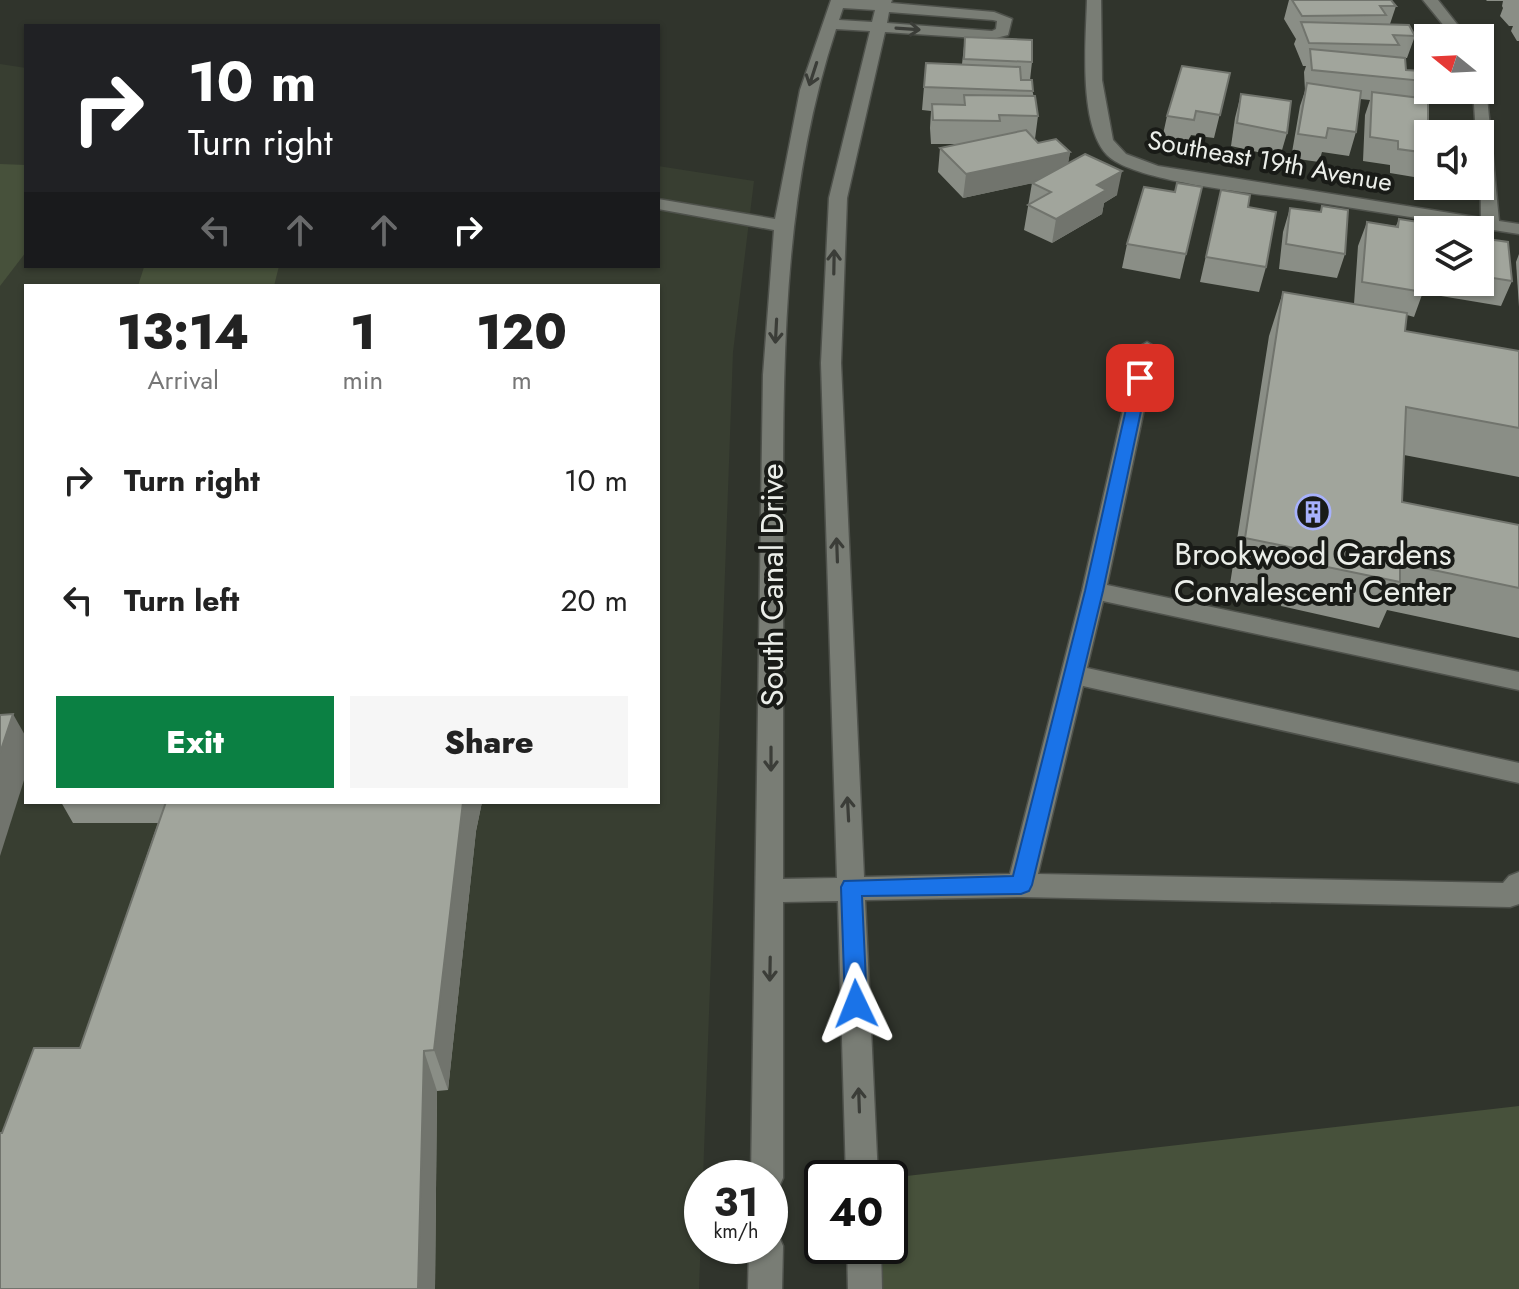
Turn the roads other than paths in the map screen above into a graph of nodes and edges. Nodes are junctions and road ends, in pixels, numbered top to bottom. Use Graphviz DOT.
graph roads {
  1 [pos="1094,0"];
  2 [pos="1430,0"];
  3 [pos="835,9"];
  4 [pos="882,11"];
  5 [pos="1450,24"];
  6 [pos="1482,104"];
  7 [pos="660,204"];
  8 [pos="1438,216"];
  9 [pos="1489,216"];
  10 [pos="1494,225"];
  11 [pos="783,226"];
  12 [pos="1519,229"];
  13 [pos="1147,348"];
  14 [pos="1094,591"];
  15 [pos="1071,674"];
  16 [pos="1519,681"];
  17 [pos="1519,773"];
  18 [pos="1519,884"];
  19 [pos="1021,885"];
  20 [pos="852,887"];
  21 [pos="771,891"];
  22 [pos="767,1160"];
  23 [pos="861,1160"];
  24 [pos="766,1264"];
  25 [pos="864,1264"];
  26 [pos="765,1289"];
  27 [pos="865,1289"];
  1 -- 8 [label="street, Southeast 19th Avenue"];
  2 -- 5 [label="street"];
  3 -- 4 [label="street"];
  3 -- 4 [label="street"];
  3 -- 11 [label="street, South Canal Drive, one-way"];
  4 -- 4 [label="street, one-way"];
  20 -- 4 [label="street, South Canal Drive, one-way"];
  6 -- 9 [label="street"];
  7 -- 11 [label="street"];
  10 -- 12 [label="street, Southeast 19th Avenue"];
  11 -- 21 [label="street, South Canal Drive, one-way"];
  13 -- 14 [label="street"];
  14 -- 15 [label="street"];
  14 -- 16 [label="street"];
  15 -- 17 [label="street"];
  15 -- 19 [label="street"];
  18 -- 19 [label="street"];
  19 -- 20 [label="street"];
  20 -- 21 [label="street"];
  23 -- 20 [label="street, South Canal Drive, one-way"];
  21 -- 22 [label="street, South Canal Drive, one-way"];
  24 -- 26 [label="street"];
  25 -- 27 [label="street"];
}
